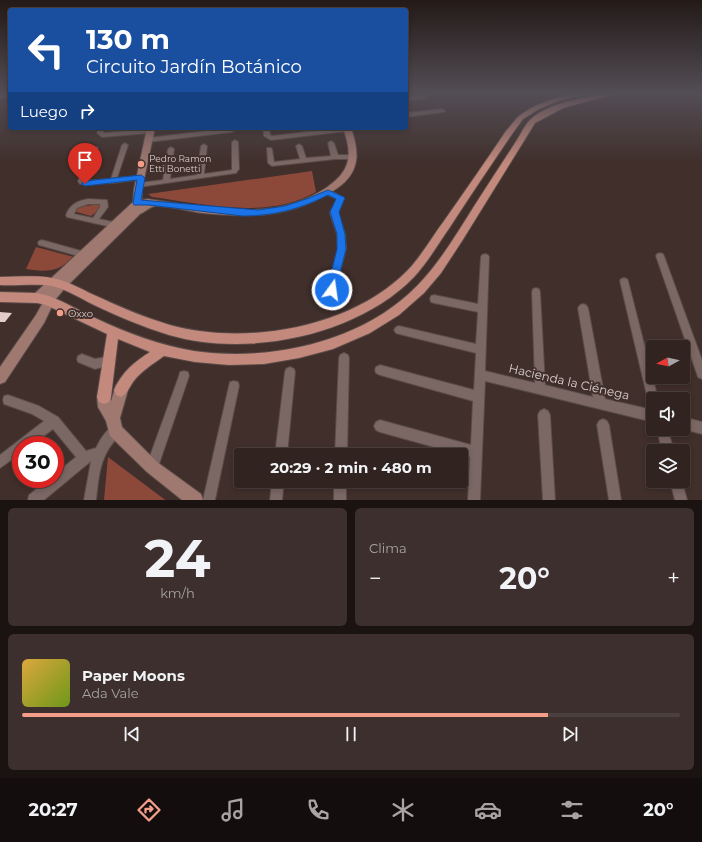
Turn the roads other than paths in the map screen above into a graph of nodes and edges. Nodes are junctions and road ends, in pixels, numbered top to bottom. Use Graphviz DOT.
graph roads {
  1 [pos="539,117"];
  2 [pos="521,118"];
  3 [pos="101,130"];
  4 [pos="150,130"];
  5 [pos="173,130"];
  6 [pos="220,130"];
  7 [pos="266,130"];
  8 [pos="327,130"];
  9 [pos="349,130"];
  10 [pos="130,131"];
  11 [pos="204,131"];
  12 [pos="526,133"];
  13 [pos="171,137"];
  14 [pos="148,140"];
  15 [pos="235,142"];
  16 [pos="330,143"];
  17 [pos="125,145"];
  18 [pos="204,146"];
  19 [pos="299,146"];
  20 [pos="95,148"];
  21 [pos="171,149"];
  22 [pos="269,149"];
  23 [pos="336,156"];
  24 [pos="354,157"];
  25 [pos="303,160"];
  26 [pos="200,176"];
  27 [pos="113,180"];
  28 [pos="166,180"];
  29 [pos="140,181"];
  30 [pos="328,192"];
  31 [pos="137,208"];
  32 [pos="95,220"];
  33 [pos="118,225"];
  34 [pos="42,243"];
  35 [pos="87,255"];
  36 [pos="660,256"];
  37 [pos="485,257"];
  38 [pos="0,281"];
  39 [pos="624,281"];
  40 [pos="56,284"];
  41 [pos="332,290"];
  42 [pos="536,292"];
  43 [pos="0,297"];
  44 [pos="37,298"];
  45 [pos="434,299"];
  46 [pos="49,301"];
  47 [pos="583,308"];
  48 [pos="483,309"];
  49 [pos="399,330"];
  50 [pos="113,332"];
  51 [pos="163,350"];
  52 [pos="481,350"];
  53 [pos="82,358"];
  54 [pos="344,358"];
  55 [pos="110,361"];
  56 [pos="380,370"];
  57 [pos="290,372"];
  58 [pos="702,374"];
  59 [pos="480,375"];
  60 [pos="184,376"];
  61 [pos="0,378"];
  62 [pos="234,386"];
  63 [pos="540,388"];
  64 [pos="121,390"];
  65 [pos="651,392"];
  66 [pos="104,397"];
  67 [pos="478,397"];
  68 [pos="8,400"];
  69 [pos="600,403"];
  70 [pos="646,414"];
  71 [pos="544,415"];
  72 [pos="54,421"];
  73 [pos="114,425"];
  74 [pos="603,425"];
  75 [pos="690,425"];
  76 [pos="380,426"];
  77 [pos="702,428"];
  78 [pos="35,436"];
  79 [pos="665,438"];
  80 [pos="666,444"];
  81 [pos="282,448"];
  82 [pos="341,448"];
  83 [pos="12,453"];
  84 [pos="477,453"];
  85 [pos="99,454"];
  86 [pos="84,458"];
  87 [pos="0,462"];
  88 [pos="152,467"];
  89 [pos="277,488"];
  90 [pos="340,488"];
  91 [pos="678,488"];
  92 [pos="34,500"];
  93 [pos="90,500"];
  94 [pos="195,500"];
  95 [pos="209,500"];
  96 [pos="276,500"];
  97 [pos="340,500"];
  98 [pos="474,500"];
  99 [pos="549,500"];
  100 [pos="615,500"];
  101 [pos="681,500"];
  1 -- 12 [label="main road"];
  2 -- 12 [label="main road"];
  2 -- 40 [label="main road"];
  3 -- 10 [label="street"];
  4 -- 10 [label="street"];
  4 -- 14 [label="street"];
  5 -- 13 [label="street"];
  6 -- 11 [label="street"];
  7 -- 8 [label="street"];
  9 -- 24 [label="street"];
  11 -- 13 [label="street"];
  12 -- 51 [label="main road"];
  13 -- 14 [label="street"];
  14 -- 29 [label="street"];
  15 -- 26 [label="street"];
  16 -- 23 [label="street"];
  17 -- 27 [label="street"];
  18 -- 26 [label="street"];
  19 -- 25 [label="street"];
  20 -- 27 [label="street"];
  21 -- 28 [label="street"];
  22 -- 25 [label="street"];
  23 -- 24 [label="street"];
  23 -- 25 [label="street"];
  24 -- 30 [label="street"];
  26 -- 28 [label="street"];
  27 -- 29 [label="street"];
  28 -- 29 [label="street"];
  29 -- 31 [label="street"];
  30 -- 31 [label="street"];
  30 -- 41 [label="street"];
  31 -- 33 [label="street"];
  32 -- 33 [label="street"];
  33 -- 35 [label="street"];
  34 -- 35 [label="street"];
  35 -- 40 [label="street"];
  36 -- 58 [label="street"];
  37 -- 48 [label="street"];
  38 -- 40 [label="main road"];
  39 -- 65 [label="street"];
  40 -- 44 [label="street"];
  40 -- 46 [label="street"];
  42 -- 63 [label="street"];
  43 -- 44 [label="main road"];
  44 -- 46 [label="main road"];
  45 -- 48 [label="street"];
  46 -- 50 [label="main road"];
  46 -- 61 [label="street"];
  47 -- 69 [label="street"];
  48 -- 52 [label="street"];
  49 -- 52 [label="street"];
  50 -- 51 [label="main road"];
  50 -- 55 [label="main road"];
  51 -- 64 [label="main road"];
  52 -- 59 [label="street"];
  53 -- 55 [label="street"];
  54 -- 82 [label="street"];
  55 -- 66 [label="main road"];
  56 -- 67 [label="street"];
  57 -- 81 [label="street"];
  59 -- 63 [label="street, Hacienda la Ciénega"];
  59 -- 67 [label="street"];
  60 -- 88 [label="street"];
  62 -- 95 [label="street"];
  63 -- 69 [label="street, Hacienda la Ciénega"];
  64 -- 73 [label="street"];
  66 -- 73 [label="street"];
  67 -- 84 [label="street"];
  68 -- 72 [label="street"];
  69 -- 70 [label="street, Hacienda la Ciénega"];
  71 -- 99 [label="street"];
  72 -- 78 [label="street"];
  72 -- 86 [label="street"];
  73 -- 85 [label="street"];
  73 -- 88 [label="street"];
  74 -- 100 [label="street"];
  75 -- 77 [label="street"];
  76 -- 84 [label="street"];
  79 -- 80 [label="street"];
  83 -- 87 [label="street"];
  84 -- 98 [label="street"];
  85 -- 86 [label="street"];
  85 -- 93 [label="street"];
  86 -- 92 [label="street"];
  88 -- 94 [label="street"];
  89 -- 96 [label="street"];
  90 -- 97 [label="street"];
  91 -- 101 [label="street"];
}
